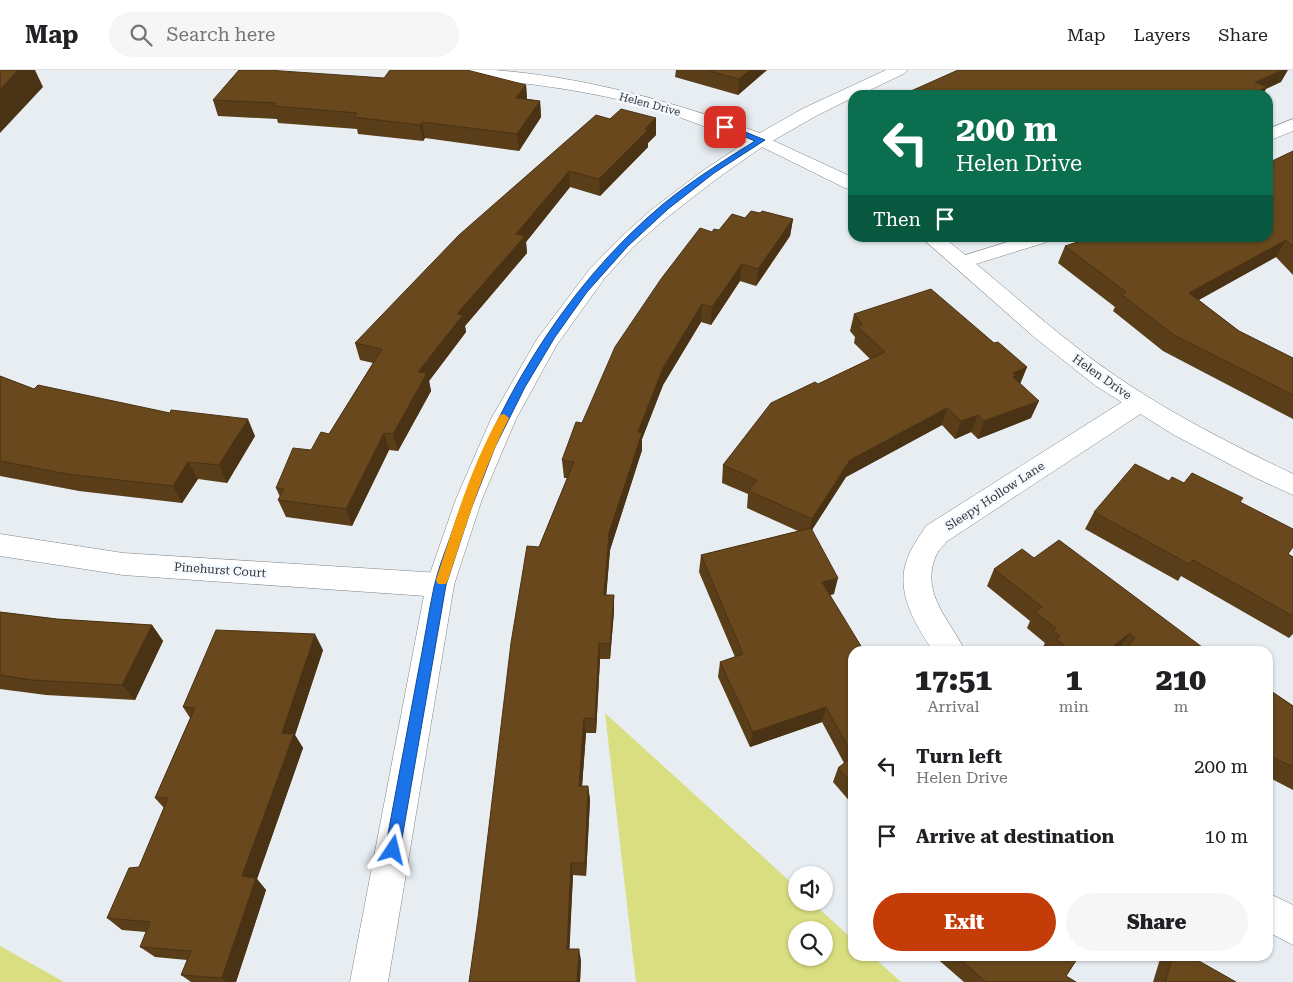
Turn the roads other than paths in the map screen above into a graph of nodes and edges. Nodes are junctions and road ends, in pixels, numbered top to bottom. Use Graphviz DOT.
graph roads {
  1 [pos="434,70"];
  2 [pos="899,70"];
  3 [pos="857,90"];
  4 [pos="848,94"];
  5 [pos="1293,124"];
  6 [pos="1273,134"];
  7 [pos="761,140"];
  8 [pos="848,182"];
  9 [pos="937,242"];
  10 [pos="1027,242"];
  11 [pos="963,262"];
  12 [pos="1139,403"];
  13 [pos="1293,485"];
  14 [pos="0,545"];
  15 [pos="440,585"];
  16 [pos="946,646"];
  17 [pos="1273,914"];
  18 [pos="1293,926"];
  19 [pos="369,982"];
  1 -- 7 [label="street, Helen Drive"];
  2 -- 3 [label="street"];
  4 -- 7 [label="street"];
  5 -- 6 [label="street"];
  7 -- 8 [label="street, Helen Drive"];
  7 -- 15 [label="street"];
  9 -- 11 [label="street, Helen Drive"];
  10 -- 11 [label="street"];
  11 -- 12 [label="street, Helen Drive"];
  12 -- 13 [label="street, Helen Drive"];
  12 -- 16 [label="street, Sleepy Hollow Lane"];
  14 -- 15 [label="street, Pinehurst Court"];
  15 -- 19 [label="street"];
  17 -- 18 [label="street"];
}
